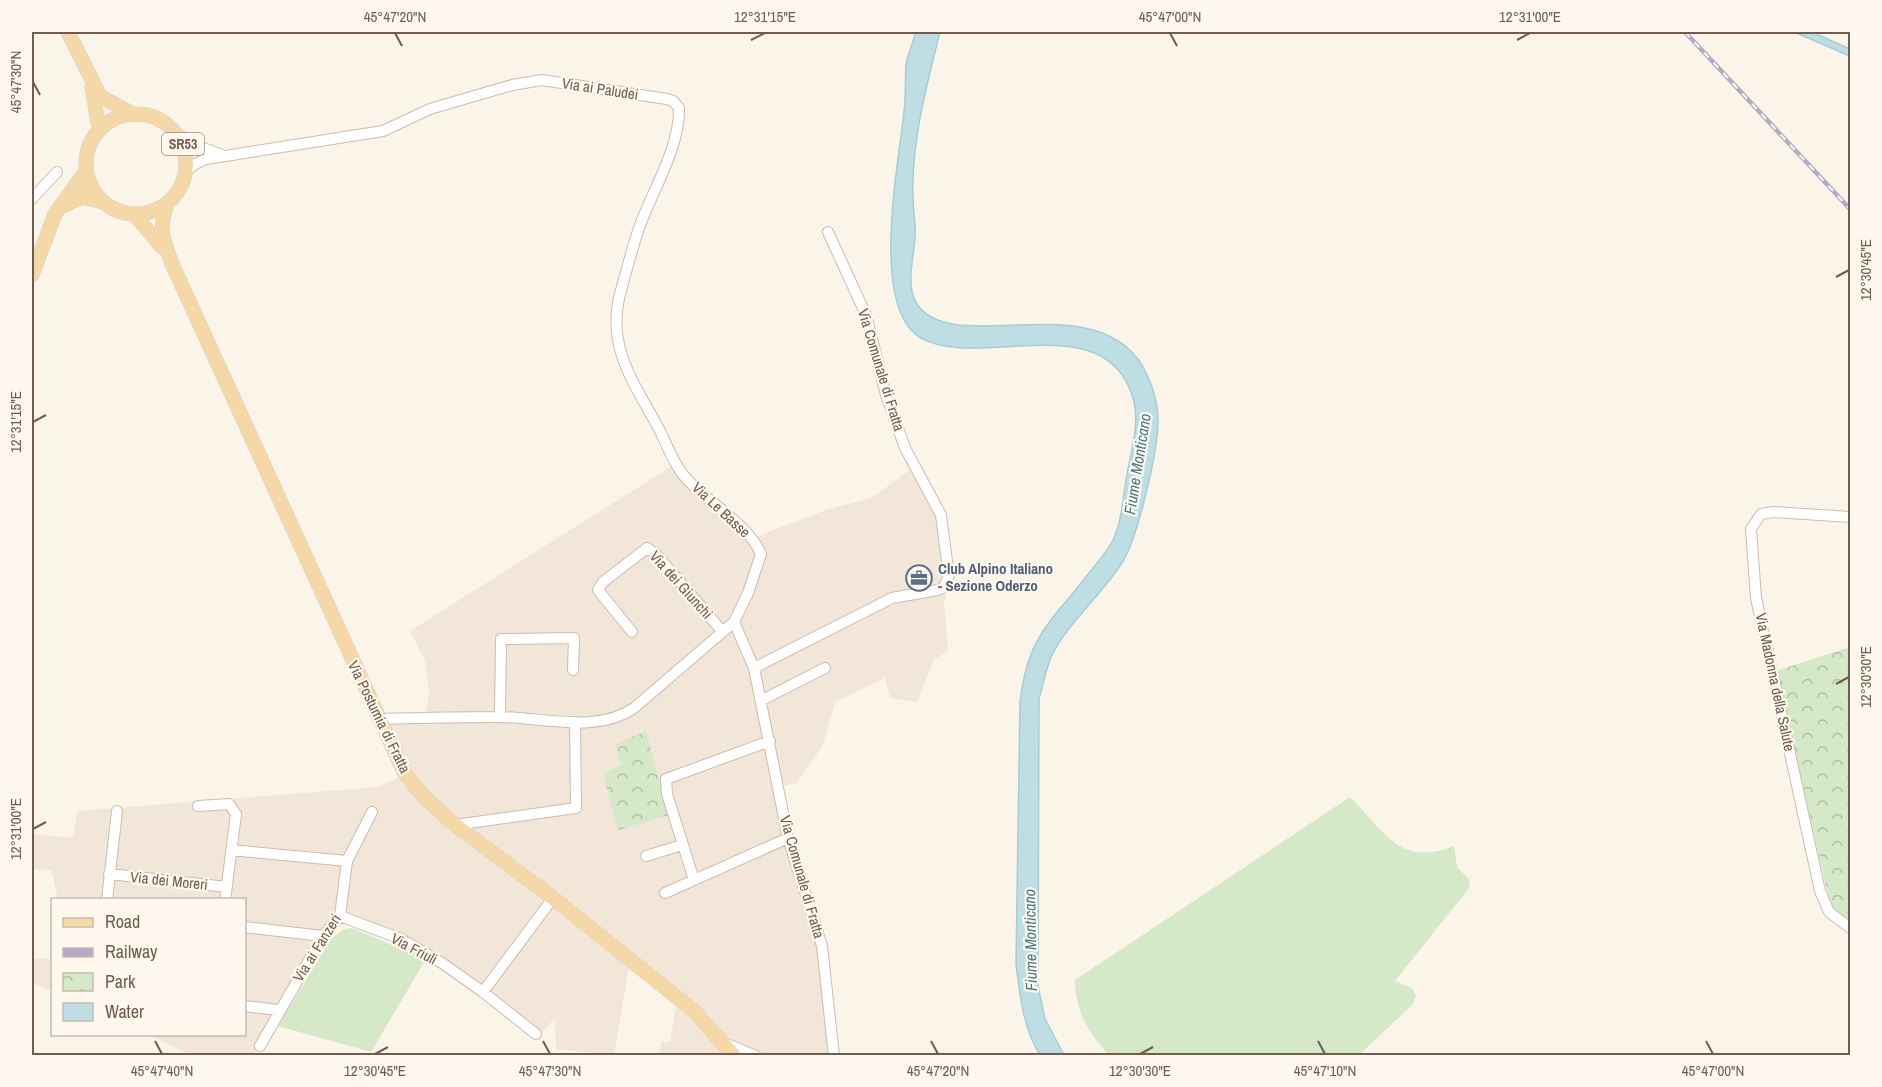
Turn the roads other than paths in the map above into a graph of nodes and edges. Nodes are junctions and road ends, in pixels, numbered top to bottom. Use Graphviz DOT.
graph roads {
  1 [pos="68,32"];
  2 [pos="88,74"];
  3 [pos="131,113"];
  4 [pos="99,129"];
  5 [pos="176,133"];
  6 [pos="228,156"];
  7 [pos="86,171"];
  8 [pos="57,172"];
  9 [pos="186,172"];
  10 [pos="32,199"];
  11 [pos="103,202"];
  12 [pos="167,204"];
  13 [pos="54,214"];
  14 [pos="134,214"];
  15 [pos="828,232"];
  16 [pos="173,266"];
  17 [pos="32,274"];
  18 [pos="662,434"];
  19 [pos="1851,517"];
  20 [pos="734,622"];
  21 [pos="722,631"];
  22 [pos="632,632"];
  23 [pos="754,668"];
  24 [pos="825,668"];
  25 [pos="573,670"];
  26 [pos="762,700"];
  27 [pos="500,717"];
  28 [pos="378,719"];
  29 [pos="575,722"];
  30 [pos="770,741"];
  31 [pos="198,806"];
  32 [pos="117,811"];
  33 [pos="372,812"];
  34 [pos="455,825"];
  35 [pos="788,838"];
  36 [pos="682,844"];
  37 [pos="231,850"];
  38 [pos="646,856"];
  39 [pos="347,861"];
  40 [pos="109,874"];
  41 [pos="694,880"];
  42 [pos="227,887"];
  43 [pos="665,893"];
  44 [pos="106,898"];
  45 [pos="225,898"];
  46 [pos="553,898"];
  47 [pos="340,916"];
  48 [pos="246,927"];
  49 [pos="1851,928"];
  50 [pos="323,936"];
  51 [pos="483,992"];
  52 [pos="246,1006"];
  53 [pos="279,1010"];
  54 [pos="536,1034"];
  55 [pos="724,1043"];
  56 [pos="260,1046"];
  57 [pos="734,1056"];
  58 [pos="756,1056"];
  59 [pos="834,1056"];
  1 -- 2 [label="main road, SR53"];
  2 -- 3 [label="main road, SR53"];
  2 -- 4 [label="main road, SR53"];
  3 -- 4 [label="main road"];
  3 -- 5 [label="main road, SR53"];
  4 -- 7 [label="main road"];
  5 -- 6 [label="street"];
  5 -- 9 [label="main road, SR53"];
  6 -- 9 [label="street, Via ai Paludei"];
  6 -- 18 [label="street, Via ai Paludei"];
  7 -- 11 [label="main road"];
  7 -- 13 [label="main road"];
  8 -- 10 [label="street"];
  9 -- 12 [label="main road, SR53"];
  11 -- 13 [label="main road"];
  11 -- 14 [label="main road, SR53"];
  12 -- 14 [label="main road"];
  12 -- 16 [label="main road, Via Postumia di Fratta / SR53"];
  13 -- 17 [label="main road"];
  14 -- 16 [label="main road, Via Postumia di Fratta / SR53"];
  15 -- 23 [label="street, Via Comunale di Fratta"];
  16 -- 28 [label="main road, Via Postumia di Fratta / SR53"];
  18 -- 20 [label="street, Via Le Basse"];
  19 -- 49 [label="street, Via Madonna della Salute"];
  20 -- 21 [label="street, Via Le Basse"];
  20 -- 23 [label="street"];
  21 -- 22 [label="street, Via dei Giunchi"];
  21 -- 29 [label="street, Via Le Basse"];
  23 -- 26 [label="street, Via Comunale di Fratta"];
  24 -- 26 [label="street"];
  25 -- 27 [label="street"];
  26 -- 30 [label="street, Via Comunale di Fratta"];
  27 -- 28 [label="street, Via Le Basse"];
  27 -- 29 [label="street, Via Le Basse"];
  28 -- 34 [label="main road, Via Postumia di Fratta / SR53"];
  29 -- 34 [label="street"];
  30 -- 35 [label="street, Via Comunale di Fratta"];
  30 -- 36 [label="street"];
  31 -- 37 [label="street, Via dei Moreri"];
  32 -- 40 [label="street"];
  33 -- 39 [label="street, Via ai Fanzeri"];
  34 -- 46 [label="main road, Via Postumia di Fratta / SR53"];
  35 -- 41 [label="street"];
  35 -- 59 [label="street, Via Comunale di Fratta"];
  36 -- 38 [label="street"];
  36 -- 41 [label="street"];
  37 -- 39 [label="street"];
  37 -- 42 [label="street, Via dei Moreri"];
  39 -- 47 [label="street, Via ai Fanzeri"];
  40 -- 42 [label="street, Via dei Moreri"];
  40 -- 44 [label="street"];
  41 -- 43 [label="street"];
  42 -- 45 [label="street"];
  46 -- 51 [label="street"];
  46 -- 55 [label="main road, Via Postumia di Fratta / SR53"];
  47 -- 50 [label="street, Via ai Fanzeri"];
  47 -- 51 [label="street, Via Friuli"];
  48 -- 50 [label="street"];
  50 -- 53 [label="street, Via ai Fanzeri"];
  51 -- 54 [label="street, Via Friuli"];
  52 -- 53 [label="street"];
  53 -- 56 [label="street, Via ai Fanzeri"];
  55 -- 57 [label="main road, Via Postumia di Fratta / SR53"];
  55 -- 58 [label="street"];
}
